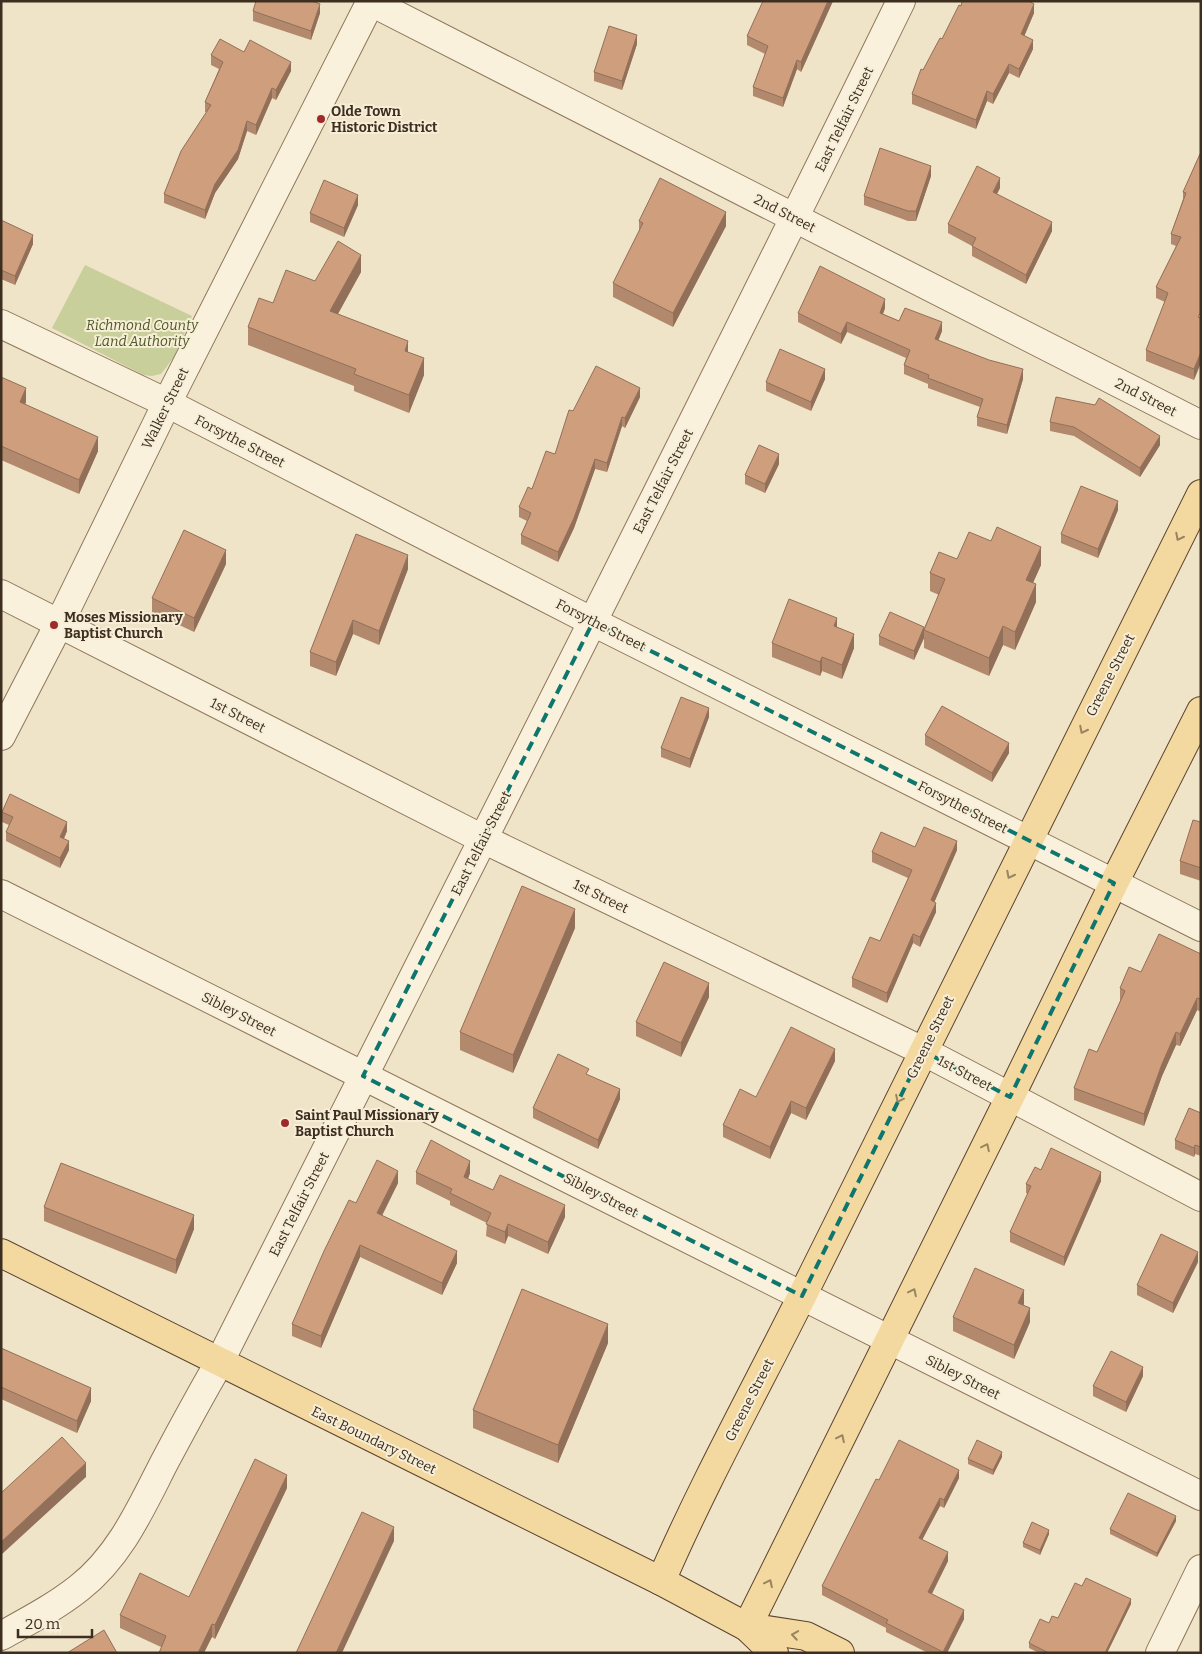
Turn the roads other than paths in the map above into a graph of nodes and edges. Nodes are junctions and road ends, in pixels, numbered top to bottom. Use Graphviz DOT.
graph roads {
  1 [pos="901,1"];
  2 [pos="370,2"];
  3 [pos="795,218"];
  4 [pos="1,324"];
  5 [pos="166,403"];
  6 [pos="1201,425"];
  7 [pos="1201,494"];
  8 [pos="1,594"];
  9 [pos="593,622"];
  10 [pos="59,624"];
  11 [pos="1201,712"];
  12 [pos="1,736"];
  13 [pos="483,839"];
  14 [pos="1028,840"];
  15 [pos="1114,883"];
  16 [pos="1,894"];
  17 [pos="1201,927"];
  18 [pos="923,1051"];
  19 [pos="363,1076"];
  20 [pos="1010,1097"];
  21 [pos="1201,1197"];
  22 [pos="1,1253"];
  23 [pos="802,1296"];
  24 [pos="890,1340"];
  25 [pos="219,1363"];
  26 [pos="1201,1496"];
  27 [pos="1201,1569"];
  28 [pos="660,1581"];
  29 [pos="747,1627"];
  30 [pos="1,1636"];
  31 [pos="774,1653"];
  32 [pos="840,1653"];
  33 [pos="1160,1653"];
  1 -- 3 [label="street, East Telfair Street"];
  2 -- 3 [label="street, 2nd Street"];
  2 -- 5 [label="street, Walker Street"];
  3 -- 6 [label="street, 2nd Street"];
  3 -- 9 [label="street, East Telfair Street"];
  4 -- 5 [label="street, Forsythe Street"];
  5 -- 9 [label="street, Forsythe Street"];
  5 -- 10 [label="street, Walker Street"];
  7 -- 14 [label="main road, Greene Street, one-way"];
  8 -- 10 [label="street, 1st Street"];
  9 -- 13 [label="street, East Telfair Street"];
  9 -- 14 [label="street, Forsythe Street"];
  10 -- 12 [label="street, Walker Street"];
  10 -- 13 [label="street, 1st Street"];
  11 -- 15 [label="main road"];
  13 -- 18 [label="street, 1st Street"];
  13 -- 19 [label="street, East Telfair Street"];
  14 -- 15 [label="street, Forsythe Street"];
  14 -- 18 [label="main road, Greene Street, one-way"];
  15 -- 17 [label="street, Forsythe Street"];
  15 -- 20 [label="main road"];
  16 -- 19 [label="street, Sibley Street"];
  18 -- 20 [label="street, 1st Street"];
  18 -- 23 [label="main road, Greene Street, one-way"];
  19 -- 23 [label="street, Sibley Street"];
  19 -- 25 [label="street, East Telfair Street"];
  20 -- 21 [label="street, 1st Street"];
  24 -- 20 [label="main road, one-way"];
  22 -- 25 [label="main road, East Boundary Street"];
  23 -- 24 [label="street, Sibley Street"];
  23 -- 28 [label="main road, Greene Street"];
  24 -- 26 [label="street, Sibley Street"];
  29 -- 24 [label="main road, one-way"];
  25 -- 28 [label="main road, East Boundary Street"];
  25 -- 30 [label="street, East Telfair Street"];
  27 -- 33 [label="street"];
  28 -- 29 [label="main road, East Boundary Street"];
  29 -- 31 [label="main road, East Boundary Street"];
  32 -- 29 [label="main road, East Boundary Street, one-way"];
}
